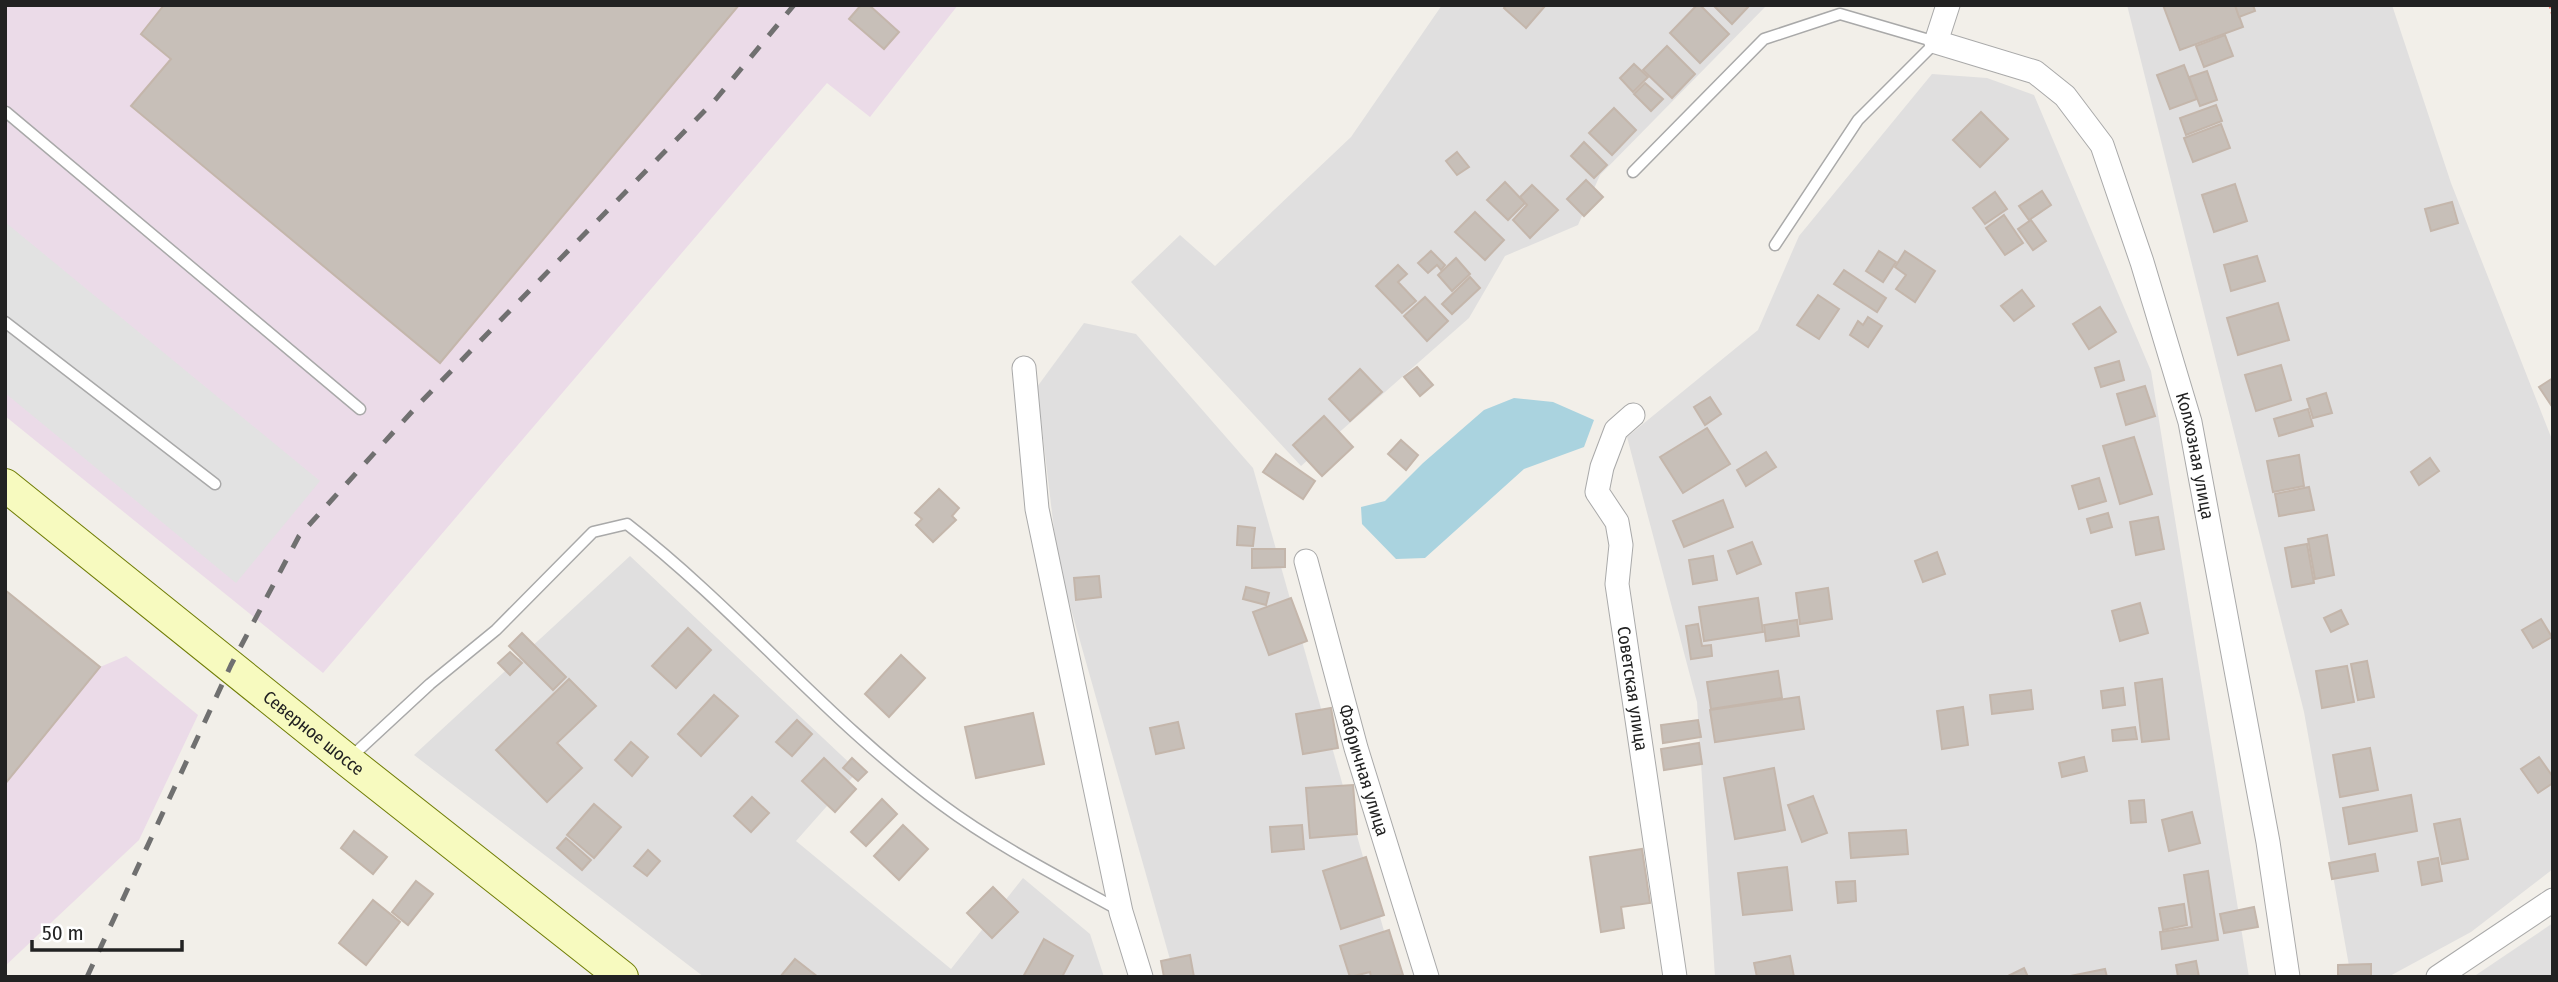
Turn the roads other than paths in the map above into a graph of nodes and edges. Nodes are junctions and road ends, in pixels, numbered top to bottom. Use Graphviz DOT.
graph roads {
  1 [pos="1948,5"];
  2 [pos="1936,42"];
  3 [pos="6,111"];
  4 [pos="1633,172"];
  5 [pos="1775,245"];
  6 [pos="5,322"];
  7 [pos="1024,368"];
  8 [pos="360,408"];
  9 [pos="1633,415"];
  10 [pos="215,484"];
  11 [pos="5,485"];
  12 [pos="1306,561"];
  13 [pos="347,760"];
  14 [pos="2553,900"];
  15 [pos="1121,912"];
  16 [pos="622,977"];
  17 [pos="1141,977"];
  18 [pos="1427,977"];
  19 [pos="1675,977"];
  20 [pos="2288,977"];
  21 [pos="2438,977"];
  1 -- 2 [label="street"];
  2 -- 4 [label="lane"];
  2 -- 5 [label="lane"];
  2 -- 20 [label="street, Колхозная улица"];
  3 -- 8 [label="lane"];
  6 -- 10 [label="lane"];
  7 -- 15 [label="street"];
  9 -- 19 [label="street, Советская улица"];
  11 -- 13 [label="main road, Северное шоссе"];
  12 -- 18 [label="street, Фабричная улица"];
  13 -- 15 [label="lane"];
  13 -- 16 [label="main road, Северное шоссе"];
  14 -- 21 [label="street"];
  15 -- 17 [label="street"];
}
